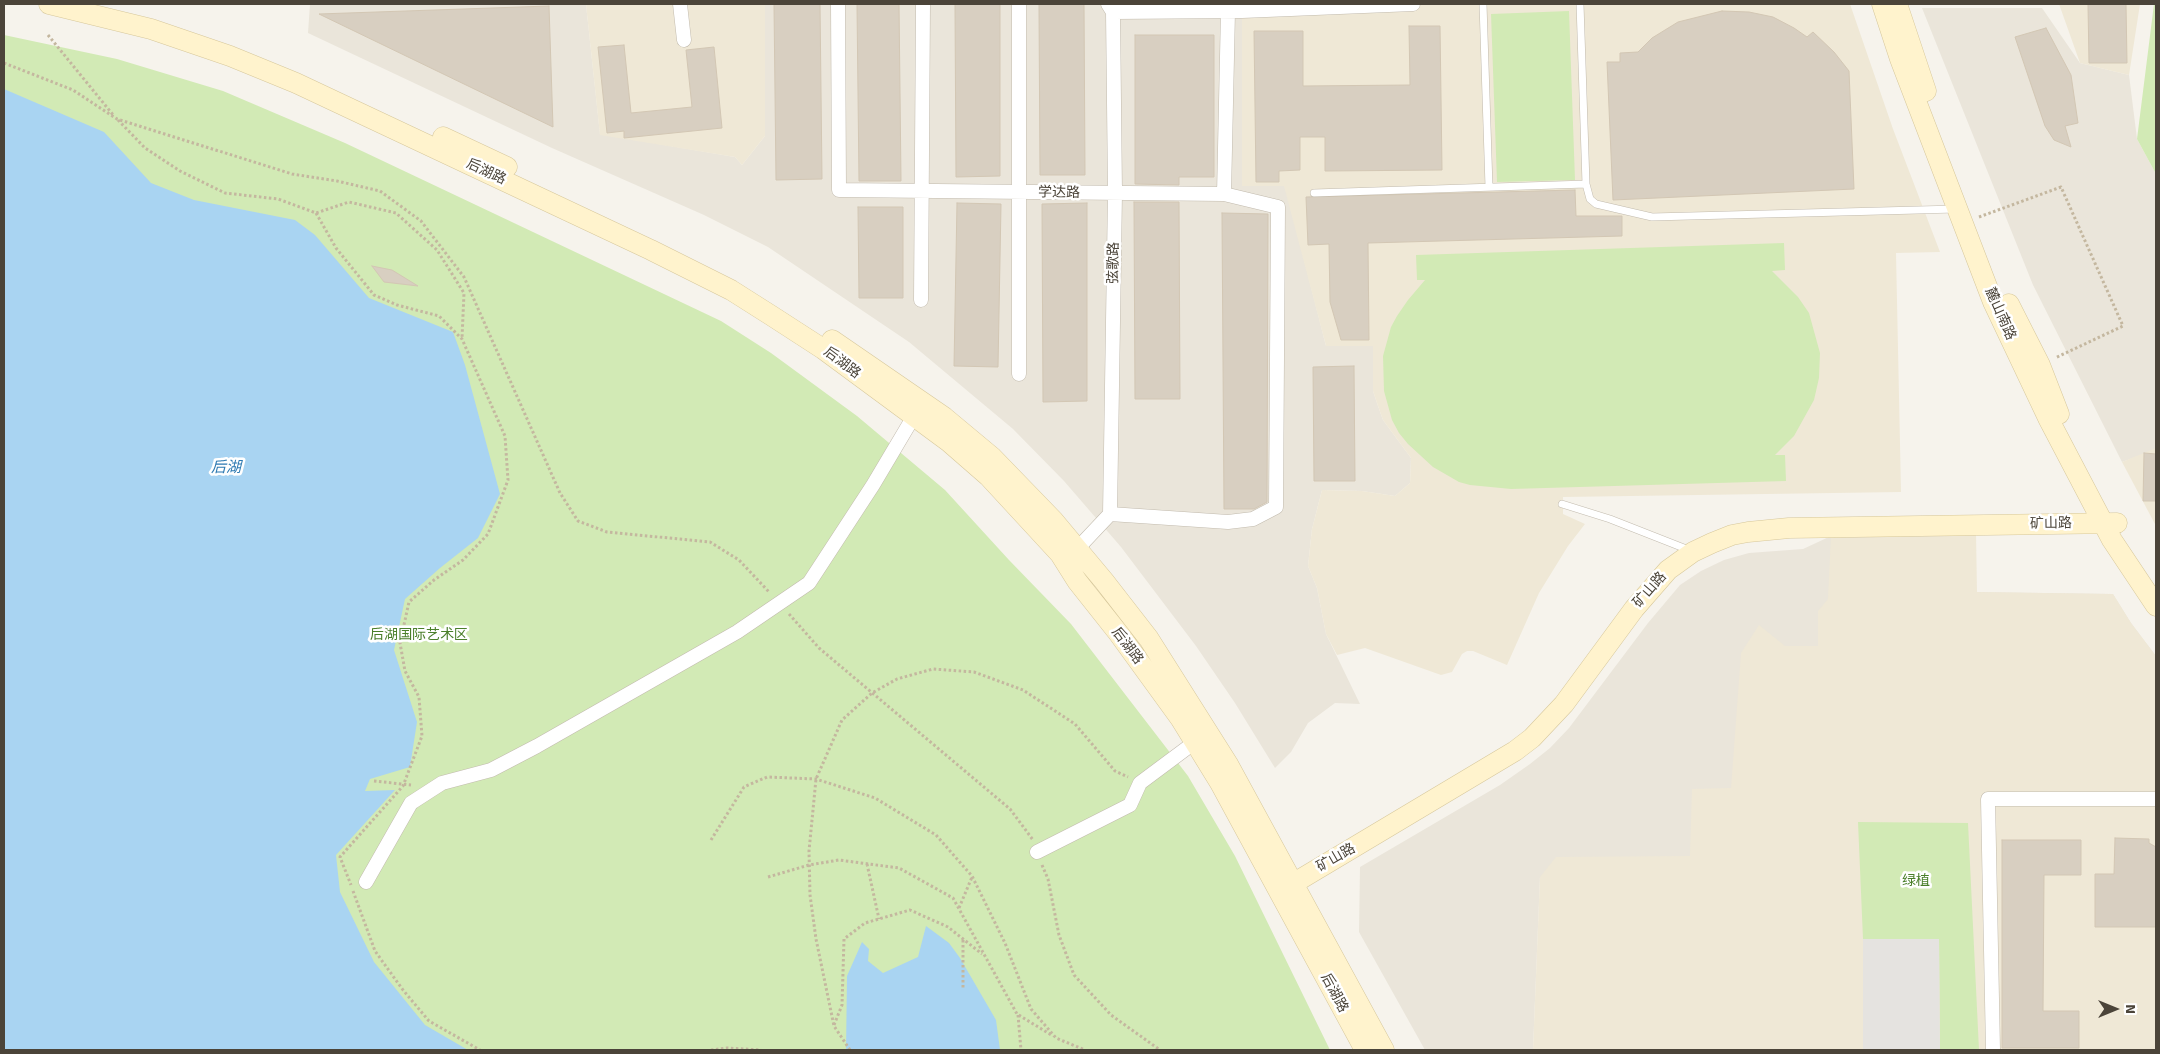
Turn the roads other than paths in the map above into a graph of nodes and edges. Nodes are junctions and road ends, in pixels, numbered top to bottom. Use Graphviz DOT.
graph roads {
  1 [pos="49,4"];
  2 [pos="104,4"];
  3 [pos="680,4"];
  4 [pos="838,4"];
  5 [pos="923,4"];
  6 [pos="1018,4"];
  7 [pos="1413,4"];
  8 [pos="1483,4"];
  9 [pos="1580,4"];
  10 [pos="1882,4"];
  11 [pos="1897,4"];
  12 [pos="1332,6"];
  13 [pos="1111,8"];
  14 [pos="1235,11"];
  15 [pos="684,40"];
  16 [pos="1586,184"];
  17 [pos="1489,187"];
  18 [pos="923,192"];
  19 [pos="1019,192"];
  20 [pos="1115,193"];
  21 [pos="1314,193"];
  22 [pos="1224,194"];
  23 [pos="1965,214"];
  24 [pos="921,300"];
  25 [pos="1019,374"];
  26 [pos="914,416"];
  27 [pos="1562,504"];
  28 [pos="1110,514"];
  29 [pos="2107,518"];
  30 [pos="1077,549"];
  31 [pos="1688,550"];
  32 [pos="2156,582"];
  33 [pos="2156,606"];
  34 [pos="1195,742"];
  35 [pos="2156,799"];
  36 [pos="1037,852"];
  37 [pos="366,882"];
  38 [pos="1284,882"];
  39 [pos="1365,1050"];
  40 [pos="1384,1050"];
  41 [pos="1993,1050"];
  1 -- 26 [label="main road, 后湖路"];
  2 -- 30 [label="main road, 后湖路"];
  3 -- 15 [label="street"];
  4 -- 18 [label="street, 学达路"];
  5 -- 18 [label="street"];
  6 -- 19 [label="street"];
  7 -- 12 [label="street"];
  8 -- 17 [label="lane"];
  9 -- 16 [label="lane"];
  10 -- 23 [label="main road, 麓山南路"];
  11 -- 23 [label="main road, 麓山南路"];
  12 -- 14 [label="street"];
  13 -- 14 [label="street"];
  13 -- 20 [label="street, 弦歌路"];
  14 -- 22 [label="street"];
  16 -- 17 [label="lane"];
  16 -- 23 [label="lane"];
  17 -- 21 [label="lane"];
  18 -- 19 [label="street, 学达路"];
  18 -- 24 [label="street"];
  19 -- 20 [label="street, 学达路"];
  19 -- 25 [label="street"];
  20 -- 22 [label="street, 学达路"];
  20 -- 28 [label="street, 弦歌路"];
  22 -- 28 [label="street, 学达路"];
  23 -- 29 [label="main road, 麓山南路"];
  23 -- 29 [label="main road, 麓山南路"];
  26 -- 34 [label="main road, 后湖路"];
  26 -- 37 [label="street"];
  27 -- 31 [label="lane"];
  28 -- 30 [label="street"];
  29 -- 31 [label="main road, 矿山路"];
  29 -- 32 [label="main road, 麓山南路"];
  29 -- 33 [label="main road, 麓山南路"];
  30 -- 38 [label="main road, 后湖路"];
  31 -- 38 [label="main road, 矿山路"];
  34 -- 36 [label="street"];
  34 -- 38 [label="main road, 后湖路"];
  35 -- 41 [label="street"];
  38 -- 39 [label="main road, 后湖路"];
  38 -- 40 [label="main road, 后湖路"];
}
